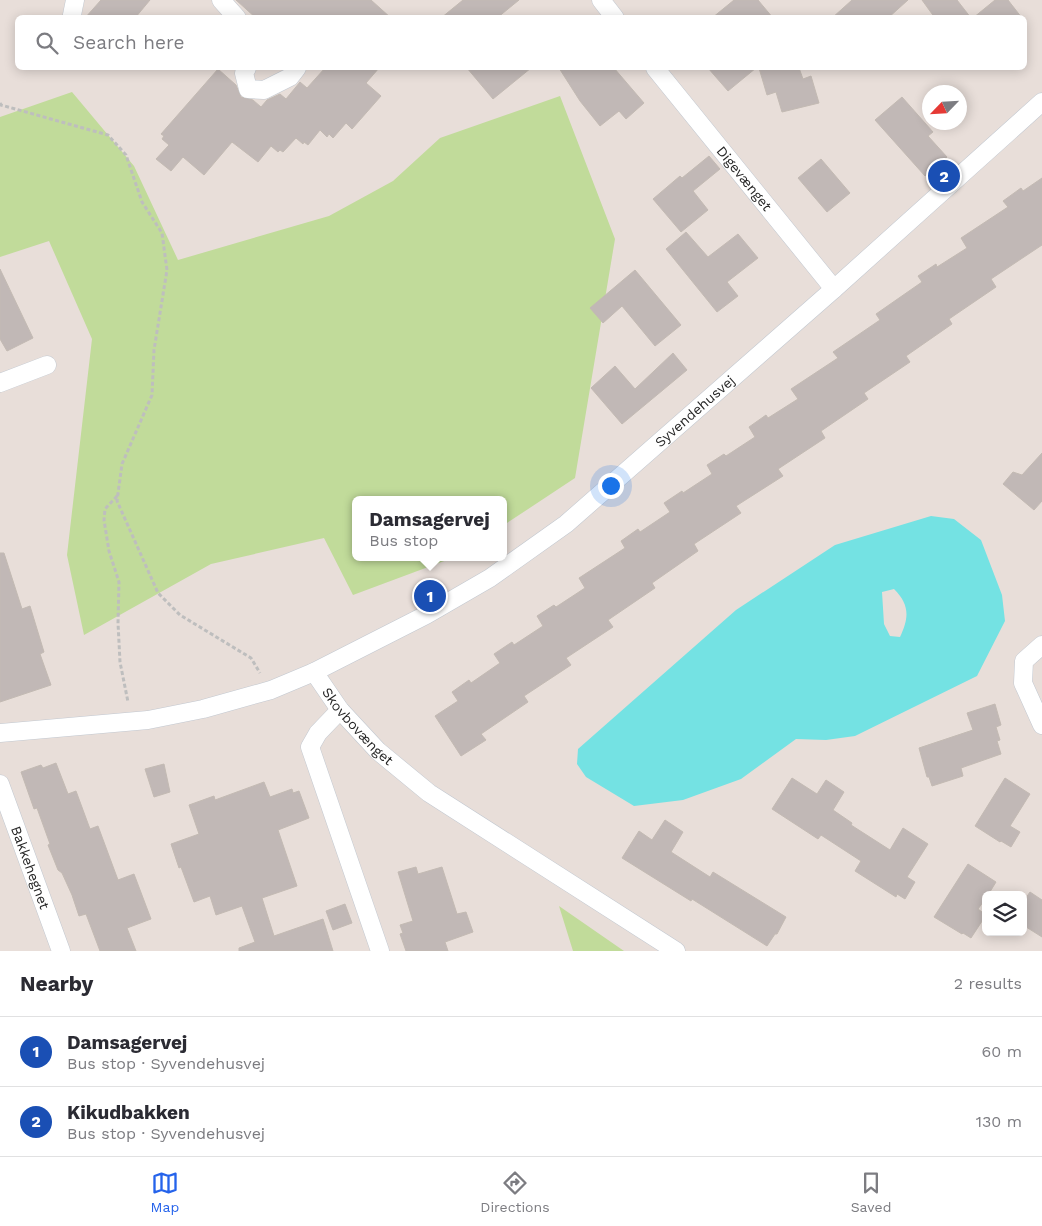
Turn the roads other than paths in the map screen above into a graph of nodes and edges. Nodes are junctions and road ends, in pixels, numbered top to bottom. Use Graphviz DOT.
graph roads {
  1 [pos="221,0"];
  2 [pos="601,0"];
  3 [pos="234,15"];
  4 [pos="613,15"];
  5 [pos="246,70"];
  6 [pos="295,70"];
  7 [pos="657,70"];
  8 [pos="1042,102"];
  9 [pos="834,289"];
  10 [pos="46,365"];
  11 [pos="0,383"];
  12 [pos="1042,645"];
  13 [pos="314,672"];
  14 [pos="340,710"];
  15 [pos="1042,725"];
  16 [pos="0,733"];
  17 [pos="0,784"];
  18 [pos="61,951"];
  19 [pos="380,951"];
  20 [pos="676,951"];
  1 -- 3 [label="street"];
  2 -- 4 [label="street"];
  5 -- 6 [label="street"];
  7 -- 9 [label="street, Digevænget"];
  8 -- 9 [label="street, Syvendehusvej"];
  9 -- 13 [label="street, Syvendehusvej"];
  10 -- 11 [label="street"];
  12 -- 15 [label="street"];
  13 -- 14 [label="street, Skovbovænget"];
  13 -- 16 [label="street, Skovbovænget"];
  14 -- 19 [label="street"];
  14 -- 20 [label="street, Skovbovænget"];
  17 -- 18 [label="street, Bakkehegnet"];
}
